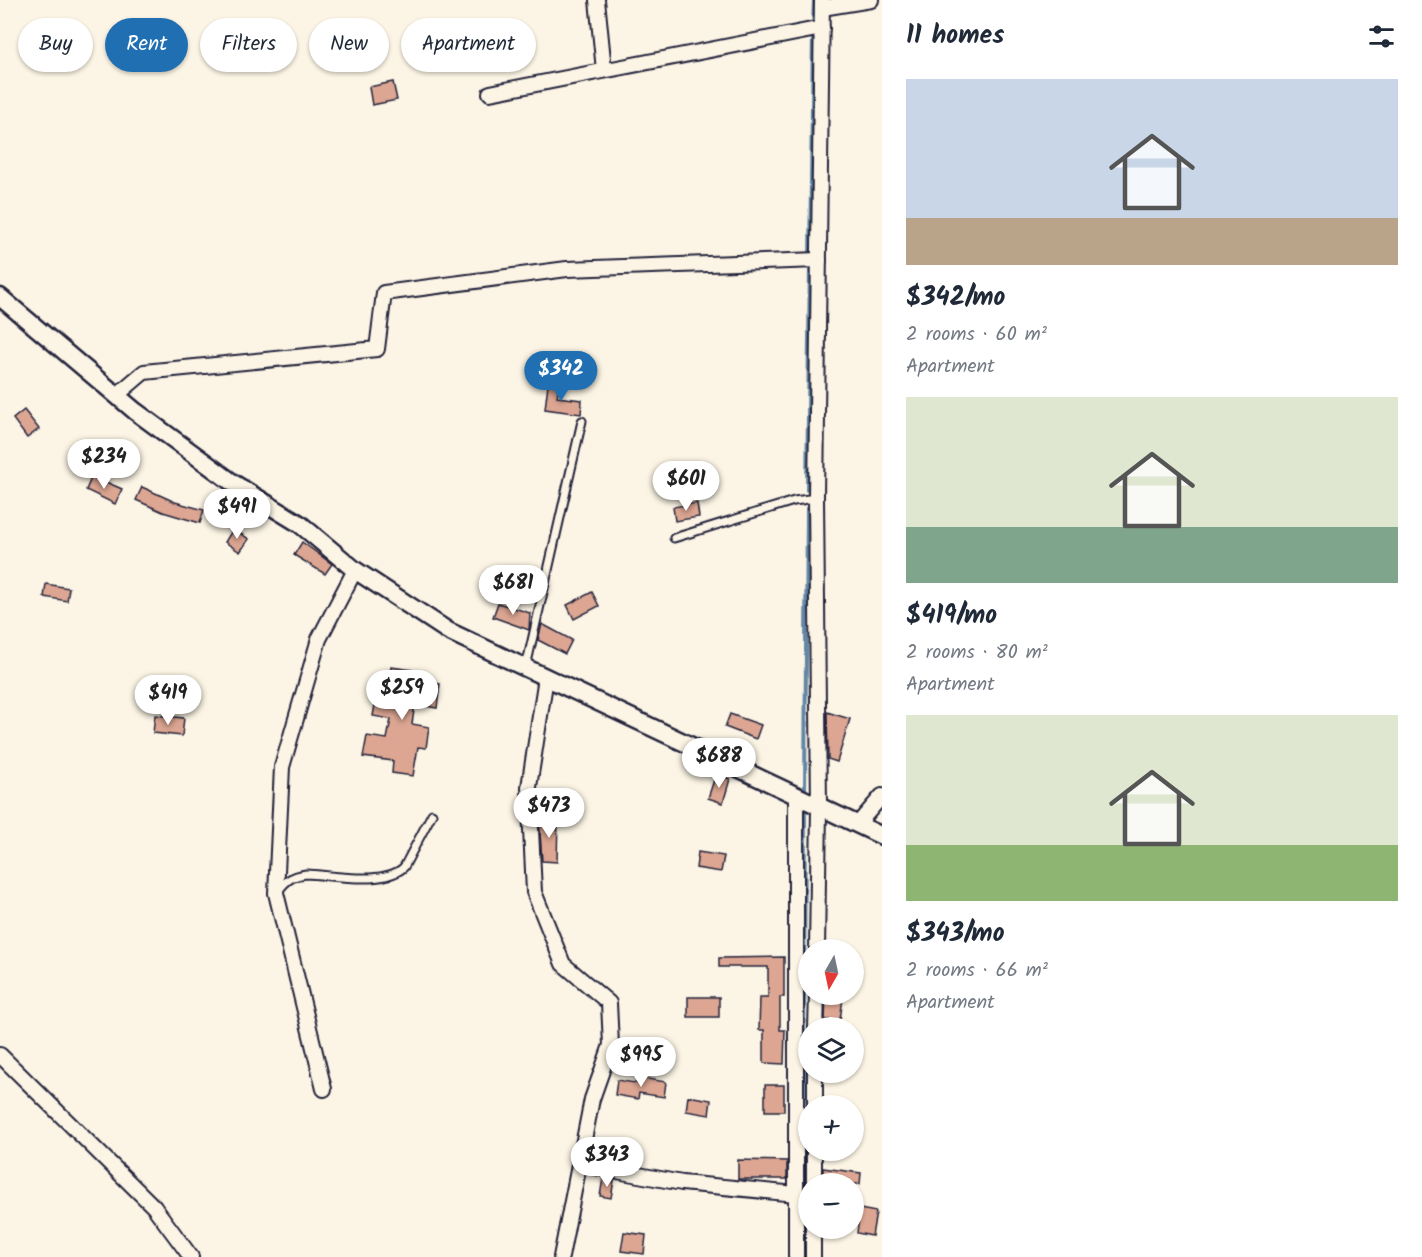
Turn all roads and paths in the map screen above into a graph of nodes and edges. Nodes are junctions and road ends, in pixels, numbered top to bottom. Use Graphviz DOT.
graph roads {
  1 [pos="597,0"];
  2 [pos="871,0"];
  3 [pos="822,4"];
  4 [pos="816,29"];
  5 [pos="604,69"];
  6 [pos="490,93"];
  7 [pos="813,260"];
  8 [pos="0,297"];
  9 [pos="117,395"];
  10 [pos="582,421"];
  11 [pos="816,498"];
  12 [pos="674,538"];
  13 [pos="355,570"];
  14 [pos="526,668"];
  15 [pos="546,677"];
  16 [pos="882,796"];
  17 [pos="796,797"];
  18 [pos="816,805"];
  19 [pos="432,814"];
  20 [pos="857,825"];
  21 [pos="882,836"];
  22 [pos="276,893"];
  23 [pos="817,939"];
  24 [pos="0,1055"];
  25 [pos="324,1089"];
  26 [pos="579,1164"];
  27 [pos="796,1194"];
  28 [pos="813,1239"];
  29 [pos="191,1257"];
  30 [pos="561,1257"];
  31 [pos="796,1257"];
  32 [pos="813,1257"];
  1 -- 5 [label="street"];
  2 -- 3 [label="street"];
  3 -- 4 [label="street"];
  4 -- 5 [label="street"];
  4 -- 7 [label="street"];
  5 -- 6 [label="street"];
  7 -- 9 [label="street"];
  7 -- 11 [label="street"];
  8 -- 9 [label="street"];
  9 -- 13 [label="street"];
  10 -- 14 [label="lane"];
  11 -- 12 [label="lane"];
  11 -- 18 [label="street"];
  13 -- 14 [label="street"];
  13 -- 22 [label="street"];
  14 -- 15 [label="street"];
  15 -- 17 [label="street"];
  15 -- 26 [label="street"];
  16 -- 20 [label="street"];
  17 -- 18 [label="street"];
  17 -- 27 [label="street"];
  18 -- 20 [label="street"];
  18 -- 23 [label="street"];
  19 -- 22 [label="lane"];
  20 -- 21 [label="street"];
  22 -- 25 [label="street"];
  24 -- 29 [label="street"];
  26 -- 27 [label="street"];
  26 -- 30 [label="street"];
  27 -- 31 [label="street"];
  28 -- 32 [label="street"];
}
